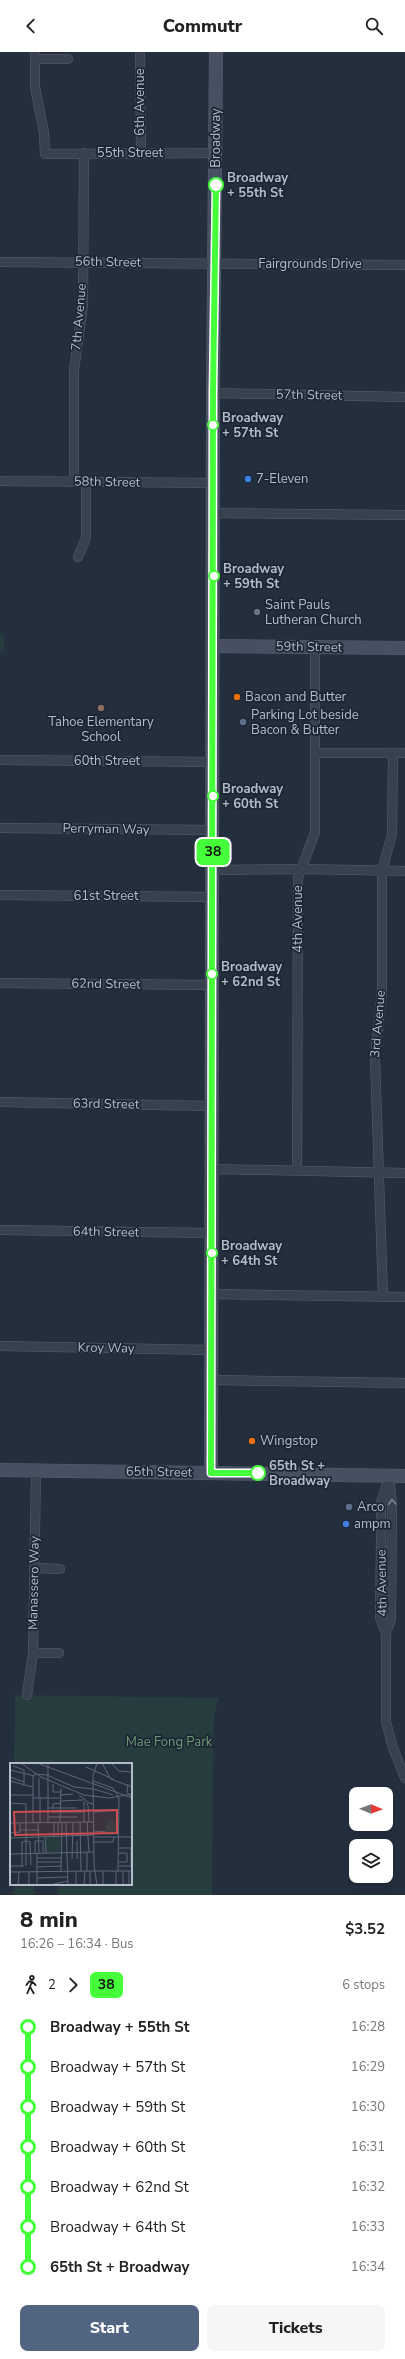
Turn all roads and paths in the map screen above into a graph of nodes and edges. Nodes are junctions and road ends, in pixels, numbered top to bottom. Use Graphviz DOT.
graph roads {
  1 [pos="140,52"];
  2 [pos="216,52"];
  3 [pos="35,55"];
  4 [pos="68,59"];
  5 [pos="140,152"];
  6 [pos="84,153"];
  7 [pos="216,154"];
  8 [pos="83,261"];
  9 [pos="0,262"];
  10 [pos="215,263"];
  11 [pos="405,265"];
  12 [pos="213,393"];
  13 [pos="405,397"];
  14 [pos="0,481"];
  15 [pos="74,481"];
  16 [pos="86,482"];
  17 [pos="214,483"];
  18 [pos="214,513"];
  19 [pos="405,515"];
  20 [pos="78,557"];
  21 [pos="213,646"];
  22 [pos="315,648"];
  23 [pos="405,648"];
  24 [pos="315,753"];
  25 [pos="393,753"];
  26 [pos="405,753"];
  27 [pos="0,760"];
  28 [pos="213,762"];
  29 [pos="0,828"];
  30 [pos="213,830"];
  31 [pos="302,869"];
  32 [pos="213,870"];
  33 [pos="382,871"];
  34 [pos="405,872"];
  35 [pos="0,895"];
  36 [pos="213,897"];
  37 [pos="0,983"];
  38 [pos="212,985"];
  39 [pos="0,1102"];
  40 [pos="212,1106"];
  41 [pos="212,1169"];
  42 [pos="297,1171"];
  43 [pos="377,1172"];
  44 [pos="405,1173"];
  45 [pos="0,1230"];
  46 [pos="212,1233"];
  47 [pos="211,1294"];
  48 [pos="382,1297"];
  49 [pos="405,1297"];
  50 [pos="0,1346"];
  51 [pos="211,1350"];
  52 [pos="211,1380"];
  53 [pos="405,1383"];
  54 [pos="0,1470"];
  55 [pos="36,1471"];
  56 [pos="211,1473"];
  57 [pos="389,1476"];
  58 [pos="405,1477"];
  59 [pos="34,1568"];
  60 [pos="60,1569"];
  61 [pos="33,1653"];
  62 [pos="59,1653"];
  63 [pos="27,1695"];
  64 [pos="405,1778"];
  1 -- 5 [label="street, 6th Avenue"];
  2 -- 7 [label="main road, Broadway"];
  3 -- 4 [label="street"];
  3 -- 6 [label="street, 55th Street"];
  5 -- 6 [label="street, 55th Street"];
  5 -- 7 [label="street, 55th Street"];
  6 -- 8 [label="street, 7th Avenue"];
  7 -- 10 [label="main road, Broadway"];
  8 -- 9 [label="street, 56th Street"];
  8 -- 10 [label="street, 56th Street"];
  8 -- 15 [label="street, 7th Avenue"];
  10 -- 11 [label="street, Fairgrounds Drive"];
  10 -- 12 [label="main road, Broadway"];
  12 -- 13 [label="street, 57th Street"];
  12 -- 17 [label="main road, Broadway"];
  14 -- 15 [label="street, 58th Street"];
  15 -- 16 [label="street, 58th Street"];
  16 -- 17 [label="street, 58th Street"];
  16 -- 20 [label="street"];
  17 -- 18 [label="main road, Broadway"];
  18 -- 19 [label="street"];
  18 -- 21 [label="main road, Broadway"];
  21 -- 22 [label="main road, 59th Street"];
  21 -- 28 [label="main road, Broadway"];
  22 -- 23 [label="main road, 59th Street"];
  22 -- 24 [label="street, 4th Avenue"];
  24 -- 25 [label="street"];
  24 -- 31 [label="street, 4th Avenue"];
  25 -- 26 [label="street"];
  25 -- 33 [label="street, 3rd Avenue"];
  27 -- 28 [label="street, 60th Street"];
  28 -- 30 [label="main road, Broadway"];
  29 -- 30 [label="street, Perryman Way"];
  30 -- 32 [label="main road, Broadway"];
  31 -- 32 [label="street"];
  31 -- 33 [label="street"];
  31 -- 42 [label="street, 4th Avenue"];
  32 -- 36 [label="main road, Broadway"];
  33 -- 34 [label="street"];
  33 -- 43 [label="street, 3rd Avenue"];
  35 -- 36 [label="street, 61st Street"];
  36 -- 38 [label="main road, Broadway"];
  37 -- 38 [label="street, 62nd Street"];
  38 -- 40 [label="main road, Broadway"];
  39 -- 40 [label="street, 63rd Street"];
  40 -- 41 [label="main road, Broadway"];
  41 -- 42 [label="street"];
  41 -- 46 [label="main road, Broadway"];
  42 -- 43 [label="street"];
  43 -- 44 [label="street"];
  43 -- 48 [label="street, 3rd Avenue"];
  45 -- 46 [label="street, 64th Street"];
  46 -- 47 [label="main road, Broadway"];
  47 -- 48 [label="street"];
  47 -- 51 [label="main road, Broadway"];
  48 -- 49 [label="street"];
  50 -- 51 [label="street, Kroy Way"];
  51 -- 52 [label="main road, Broadway"];
  52 -- 53 [label="street"];
  52 -- 56 [label="main road, Broadway"];
  54 -- 55 [label="main road, 65th Street"];
  55 -- 56 [label="main road, 65th Street"];
  55 -- 59 [label="street, Manassero Way"];
  56 -- 57 [label="main road, 65th Street"];
  57 -- 58 [label="main road, 65th Street"];
  57 -- 64 [label="street, 4th Avenue"];
  59 -- 60 [label="street"];
  59 -- 61 [label="street, Manassero Way"];
  61 -- 62 [label="street"];
  61 -- 63 [label="street, Manassero Way"];
}
